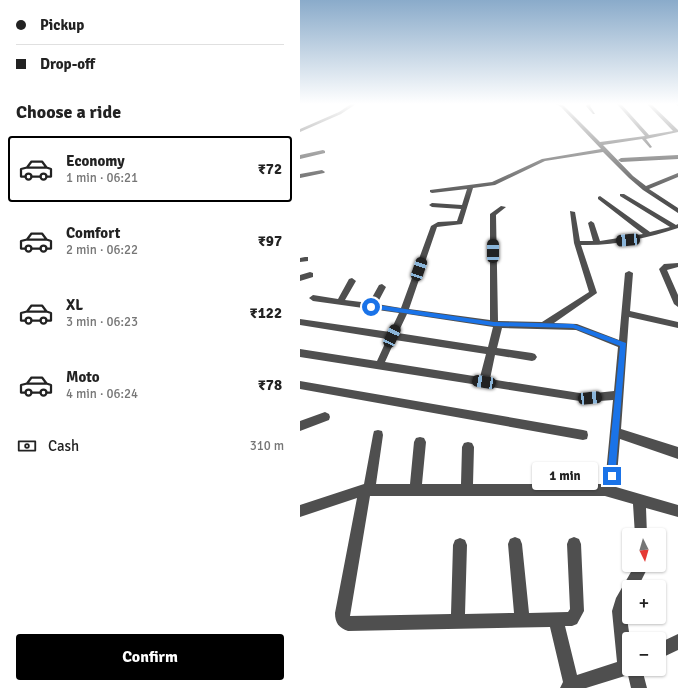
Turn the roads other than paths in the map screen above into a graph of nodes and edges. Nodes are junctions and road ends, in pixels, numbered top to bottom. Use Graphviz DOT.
graph roads {
  1 [pos="593,136"];
  2 [pos="594,136"];
  3 [pos="655,136"];
  4 [pos="645,138"];
  5 [pos="603,146"];
  6 [pos="650,147"];
  7 [pos="323,152"];
  8 [pos="300,157"];
  9 [pos="678,157"];
  10 [pos="621,160"];
  11 [pos="322,172"];
  12 [pos="678,175"];
  13 [pos="300,176"];
  14 [pos="471,186"];
  15 [pos="648,188"];
  16 [pos="432,191"];
  17 [pos="622,195"];
  18 [pos="600,198"];
  19 [pos="675,202"];
  20 [pos="432,205"];
  21 [pos="465,207"];
  22 [pos="503,207"];
  23 [pos="678,207"];
  24 [pos="678,211"];
  25 [pos="572,212"];
  26 [pos="591,223"];
  27 [pos="674,227"];
  28 [pos="678,234"];
  29 [pos="650,235"];
  30 [pos="597,242"];
  31 [pos="577,243"];
  32 [pos="678,264"];
  33 [pos="629,273"];
  34 [pos="310,275"];
  35 [pos="300,278"];
  36 [pos="352,281"];
  37 [pos="382,286"];
  38 [pos="313,298"];
  39 [pos="677,300"];
  40 [pos="340,302"];
  41 [pos="371,307"];
  42 [pos="404,311"];
  43 [pos="626,313"];
  44 [pos="300,322"];
  45 [pos="496,324"];
  46 [pos="678,325"];
  47 [pos="545,326"];
  48 [pos="392,336"];
  49 [pos="623,345"];
  50 [pos="492,352"];
  51 [pos="300,353"];
  52 [pos="532,358"];
  53 [pos="380,366"];
  54 [pos="484,382"];
  55 [pos="300,385"];
  56 [pos="619,395"];
  57 [pos="325,417"];
  58 [pos="300,426"];
  59 [pos="616,433"];
  60 [pos="378,435"];
  61 [pos="583,435"];
  62 [pos="420,442"];
  63 [pos="468,447"];
  64 [pos="678,453"];
  65 [pos="367,490"];
  66 [pos="415,490"];
  67 [pos="467,490"];
  68 [pos="610,491"];
  69 [pos="639,499"];
  70 [pos="300,511"];
  71 [pos="678,511"];
  72 [pos="641,528"];
  73 [pos="515,544"];
  74 [pos="574,544"];
  75 [pos="460,545"];
  76 [pos="622,601"];
  77 [pos="522,620"];
  78 [pos="556,620"];
  79 [pos="458,622"];
  80 [pos="623,632"];
  81 [pos="678,642"];
  82 [pos="666,648"];
  83 [pos="622,670"];
  84 [pos="633,676"];
  85 [pos="570,687"];
  86 [pos="639,688"];
  1 -- 5 [label="street"];
  2 -- 5 [label="street"];
  3 -- 4 [label="street"];
  4 -- 5 [label="street"];
  4 -- 6 [label="street"];
  5 -- 10 [label="street"];
  5 -- 14 [label="street"];
  5 -- 15 [label="street"];
  7 -- 8 [label="street"];
  9 -- 10 [label="street"];
  10 -- 15 [label="street"];
  11 -- 13 [label="street"];
  12 -- 15 [label="street"];
  14 -- 16 [label="street"];
  14 -- 21 [label="street"];
  15 -- 19 [label="street"];
  15 -- 24 [label="street"];
  17 -- 27 [label="street"];
  18 -- 29 [label="street"];
  19 -- 23 [label="street"];
  20 -- 21 [label="street"];
  21 -- 42 [label="street"];
  22 -- 45 [label="street"];
  25 -- 31 [label="street"];
  26 -- 30 [label="street"];
  27 -- 28 [label="street"];
  27 -- 29 [label="street"];
  29 -- 30 [label="street"];
  30 -- 31 [label="street"];
  31 -- 47 [label="street"];
  32 -- 39 [label="street"];
  33 -- 43 [label="street"];
  34 -- 35 [label="street"];
  36 -- 40 [label="street"];
  37 -- 41 [label="street"];
  38 -- 40 [label="street"];
  40 -- 41 [label="street"];
  41 -- 42 [label="street"];
  42 -- 45 [label="street"];
  42 -- 48 [label="street"];
  43 -- 46 [label="street"];
  43 -- 49 [label="street"];
  44 -- 48 [label="street"];
  45 -- 47 [label="street"];
  45 -- 50 [label="street"];
  47 -- 49 [label="street"];
  48 -- 50 [label="street"];
  48 -- 53 [label="street"];
  49 -- 56 [label="street"];
  50 -- 52 [label="street"];
  50 -- 54 [label="street"];
  51 -- 53 [label="street"];
  53 -- 54 [label="street"];
  54 -- 56 [label="street"];
  55 -- 61 [label="street"];
  56 -- 59 [label="street"];
  57 -- 58 [label="street"];
  59 -- 64 [label="street"];
  59 -- 68 [label="street"];
  60 -- 65 [label="street"];
  62 -- 66 [label="street"];
  63 -- 67 [label="street"];
  65 -- 66 [label="street"];
  65 -- 70 [label="street"];
  65 -- 79 [label="street"];
  66 -- 67 [label="street"];
  67 -- 68 [label="street"];
  68 -- 69 [label="street"];
  69 -- 71 [label="street"];
  69 -- 72 [label="street"];
  73 -- 77 [label="street"];
  74 -- 78 [label="street"];
  75 -- 79 [label="street"];
  76 -- 80 [label="street"];
  77 -- 78 [label="street"];
  77 -- 79 [label="street"];
  78 -- 85 [label="street"];
  81 -- 82 [label="street"];
  83 -- 85 [label="street"];
  84 -- 86 [label="street"];
}
